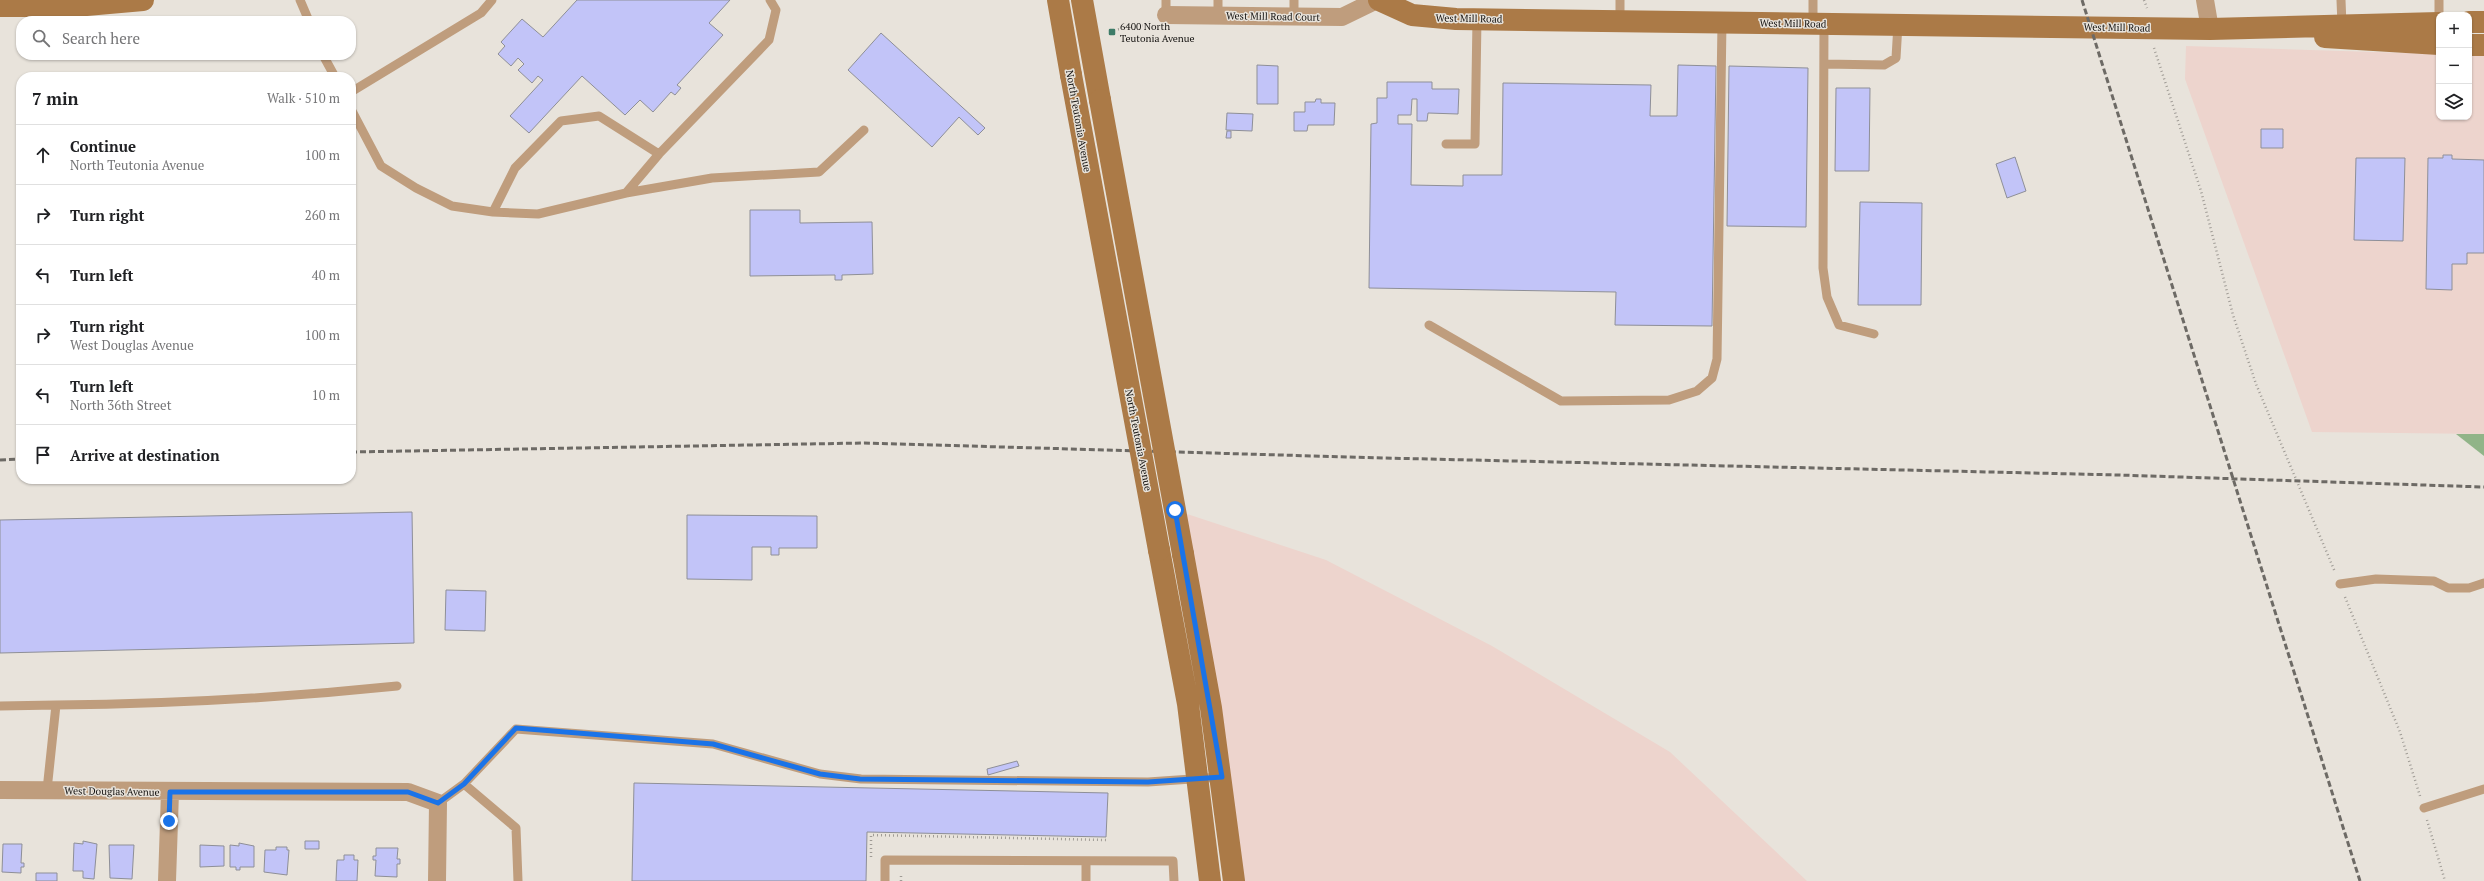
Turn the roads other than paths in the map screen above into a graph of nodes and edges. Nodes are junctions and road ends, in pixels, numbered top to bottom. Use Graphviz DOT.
graph roads {
  1 [pos="300,0"];
  2 [pos="492,0"];
  3 [pos="770,0"];
  4 [pos="1058,0"];
  5 [pos="1082,0"];
  6 [pos="1378,0"];
  7 [pos="1813,0"];
  8 [pos="2205,0"];
  9 [pos="2341,0"];
  10 [pos="2439,0"];
  11 [pos="129,1"];
  12 [pos="0,6"];
  13 [pos="1166,7"];
  14 [pos="1218,8"];
  15 [pos="1294,8"];
  16 [pos="1620,10"];
  17 [pos="2439,12"];
  18 [pos="307,16"];
  19 [pos="1477,19"];
  20 [pos="1722,22"];
  21 [pos="2436,22"];
  22 [pos="2472,22"];
  23 [pos="2484,22"];
  24 [pos="1818,23"];
  25 [pos="1898,24"];
  26 [pos="2342,25"];
  27 [pos="2210,28"];
  28 [pos="2436,44"];
  29 [pos="2472,45"];
  30 [pos="2484,46"];
  31 [pos="326,60"];
  32 [pos="1824,64"];
  33 [pos="332,72"];
  34 [pos="356,89"];
  35 [pos="356,118"];
  36 [pos="864,130"];
  37 [pos="1446,144"];
  38 [pos="659,154"];
  39 [pos="626,193"];
  40 [pos="493,212"];
  41 [pos="1429,325"];
  42 [pos="1874,334"];
  43 [pos="2484,583"];
  44 [pos="2340,584"];
  45 [pos="397,686"];
  46 [pos="56,705"];
  47 [pos="0,706"];
  48 [pos="1222,777"];
  49 [pos="1198,778"];
  50 [pos="464,784"];
  51 [pos="2484,789"];
  52 [pos="0,790"];
  53 [pos="47,790"];
  54 [pos="170,792"];
  55 [pos="438,803"];
  56 [pos="2424,808"];
  57 [pos="1086,861"];
  58 [pos="167,881"];
  59 [pos="437,881"];
  60 [pos="518,881"];
  61 [pos="885,881"];
  62 [pos="1086,881"];
  63 [pos="1174,881"];
  64 [pos="1210,881"];
  65 [pos="1234,881"];
  1 -- 18 [label="lane"];
  2 -- 34 [label="lane"];
  3 -- 38 [label="lane"];
  4 -- 49 [label="main road, North Teutonia Avenue, bridge"];
  5 -- 48 [label="main road, bridge"];
  6 -- 15 [label="street, West Mill Road Court"];
  6 -- 19 [label="main road, West Mill Road"];
  7 -- 24 [label="lane"];
  8 -- 27 [label="street"];
  9 -- 26 [label="lane"];
  10 -- 17 [label="lane"];
  11 -- 12 [label="main road"];
  13 -- 14 [label="street, West Mill Road Court"];
  14 -- 15 [label="street, West Mill Road Court"];
  16 -- 19 [label="main road, West Mill Road"];
  16 -- 20 [label="main road, West Mill Road"];
  19 -- 37 [label="lane"];
  20 -- 24 [label="main road, West Mill Road"];
  20 -- 41 [label="lane"];
  21 -- 26 [label="main road, West Mill Road"];
  22 -- 23 [label="main road"];
  24 -- 25 [label="main road, West Mill Road"];
  24 -- 32 [label="lane"];
  25 -- 27 [label="main road, West Mill Road"];
  25 -- 32 [label="lane"];
  26 -- 27 [label="main road, West Mill Road"];
  27 -- 28 [label="main road, West Mill Road"];
  29 -- 30 [label="main road"];
  31 -- 33 [label="lane"];
  32 -- 42 [label="lane"];
  35 -- 40 [label="lane"];
  36 -- 39 [label="lane"];
  38 -- 39 [label="lane"];
  38 -- 40 [label="lane"];
  39 -- 40 [label="lane"];
  43 -- 44 [label="lane"];
  45 -- 46 [label="lane"];
  46 -- 47 [label="lane"];
  46 -- 53 [label="lane"];
  48 -- 49 [label="lane"];
  48 -- 65 [label="main road"];
  49 -- 50 [label="lane"];
  49 -- 64 [label="main road, North Teutonia Avenue"];
  50 -- 55 [label="lane"];
  50 -- 60 [label="lane"];
  51 -- 56 [label="lane"];
  52 -- 53 [label="street, West Douglas Avenue"];
  53 -- 54 [label="street, West Douglas Avenue"];
  54 -- 55 [label="street, West Douglas Avenue"];
  54 -- 58 [label="street"];
  55 -- 59 [label="street"];
  57 -- 61 [label="lane"];
  57 -- 62 [label="lane"];
  57 -- 63 [label="lane"];
}
